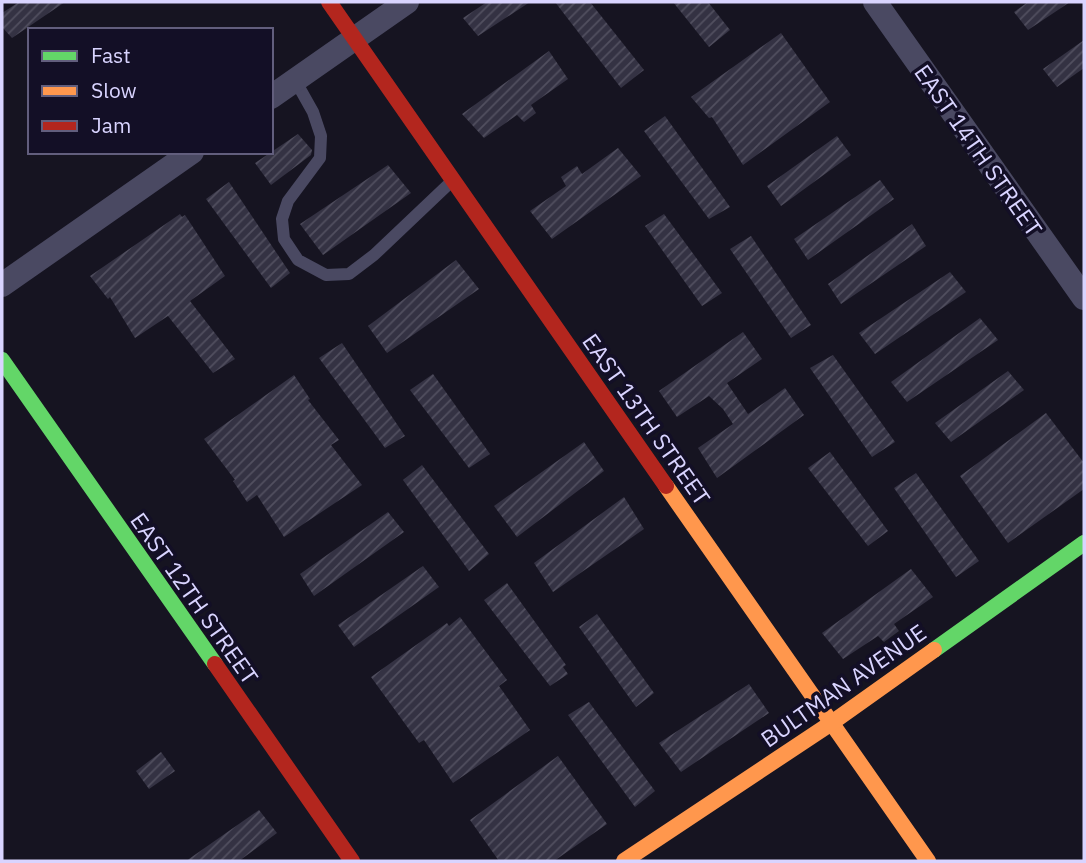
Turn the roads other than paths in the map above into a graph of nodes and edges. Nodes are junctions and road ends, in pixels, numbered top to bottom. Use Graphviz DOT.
graph roads {
  1 [pos="329,2"];
  2 [pos="407,2"];
  3 [pos="875,2"];
  4 [pos="355,38"];
  5 [pos="295,80"];
  6 [pos="273,96"];
  7 [pos="189,154"];
  8 [pos="453,180"];
  9 [pos="2,285"];
  10 [pos="1084,298"];
  11 [pos="2,360"];
  12 [pos="1084,542"];
  13 [pos="830,723"];
  14 [pos="352,861"];
  15 [pos="624,861"];
  16 [pos="928,861"];
  1 -- 4 [label="street, EAST 13TH STREET"];
  2 -- 4 [label="street"];
  3 -- 10 [label="street, EAST 14TH STREET"];
  4 -- 5 [label="street"];
  4 -- 8 [label="street, EAST 13TH STREET"];
  5 -- 6 [label="street"];
  5 -- 8 [label="lane"];
  7 -- 9 [label="street"];
  8 -- 13 [label="street, EAST 13TH STREET"];
  11 -- 14 [label="street, EAST 12TH STREET"];
  12 -- 13 [label="street, BULTMAN AVENUE"];
  13 -- 15 [label="street, BULTMAN AVENUE"];
  13 -- 16 [label="street, EAST 13TH STREET"];
}
